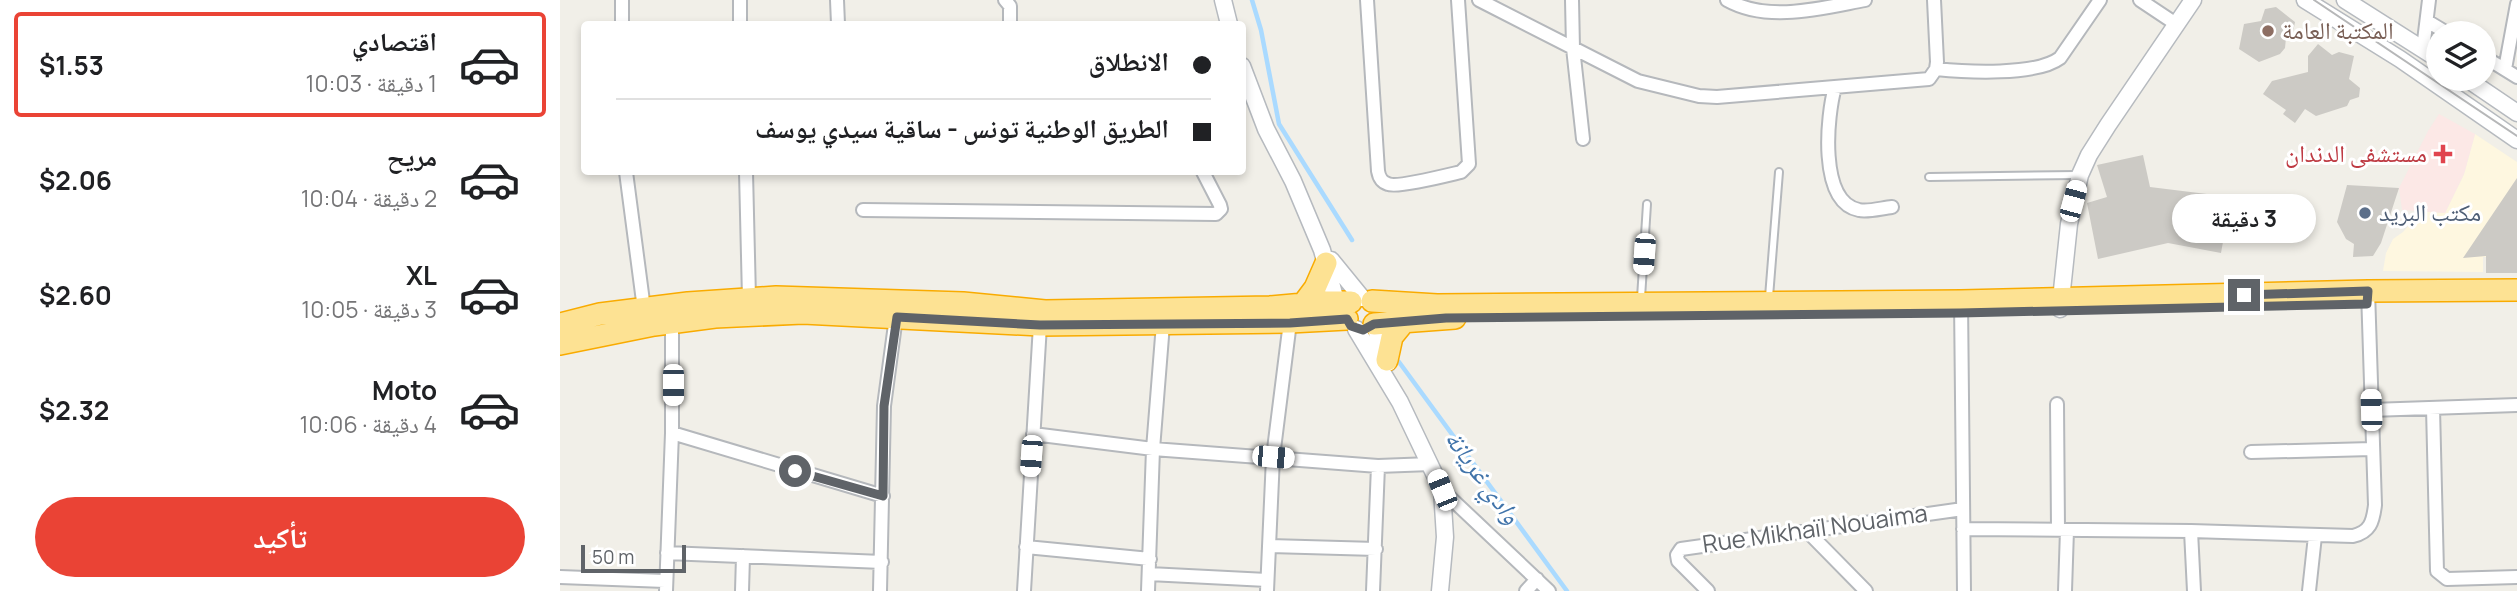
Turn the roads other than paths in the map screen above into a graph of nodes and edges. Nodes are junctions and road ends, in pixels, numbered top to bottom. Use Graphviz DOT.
graph roads {
  1 [pos="622,0"];
  2 [pos="740,0"];
  3 [pos="837,0"];
  4 [pos="1005,0"];
  5 [pos="1223,0"];
  6 [pos="1367,0"];
  7 [pos="1458,0"];
  8 [pos="1479,0"];
  9 [pos="1572,0"];
  10 [pos="1727,0"];
  11 [pos="1865,0"];
  12 [pos="1934,0"];
  13 [pos="2100,0"];
  14 [pos="2140,0"];
  15 [pos="2193,0"];
  16 [pos="2305,0"];
  17 [pos="2345,0"];
  18 [pos="2429,0"];
  19 [pos="2517,4"];
  20 [pos="622,21"];
  21 [pos="740,21"];
  22 [pos="838,21"];
  23 [pos="1010,21"];
  24 [pos="1228,21"];
  25 [pos="2427,21"];
  26 [pos="2176,24"];
  27 [pos="2426,28"];
  28 [pos="1573,48"];
  29 [pos="2423,49"];
  30 [pos="2426,51"];
  31 [pos="2496,63"];
  32 [pos="1936,69"];
  33 [pos="2505,69"];
  34 [pos="2517,77"];
  35 [pos="1246,80"];
  36 [pos="1835,87"];
  37 [pos="2485,91"];
  38 [pos="2517,113"];
  39 [pos="1583,139"];
  40 [pos="2517,140"];
  41 [pos="1779,172"];
  42 [pos="626,175"];
  43 [pos="746,175"];
  44 [pos="1205,175"];
  45 [pos="2080,175"];
  46 [pos="1928,177"];
  47 [pos="1647,204"];
  48 [pos="1892,207"];
  49 [pos="863,210"];
  50 [pos="1324,256"];
  51 [pos="2517,290"];
  52 [pos="2367,297"];
  53 [pos="749,298"];
  54 [pos="2517,300"];
  55 [pos="1768,302"];
  56 [pos="1303,303"];
  57 [pos="1640,303"];
  58 [pos="2061,304"];
  59 [pos="802,305"];
  60 [pos="1961,307"];
  61 [pos="643,309"];
  62 [pos="1355,311"];
  63 [pos="897,317"];
  64 [pos="1405,321"];
  65 [pos="672,323"];
  66 [pos="1290,323"];
  67 [pos="1163,324"];
  68 [pos="1040,325"];
  69 [pos="565,333"];
  70 [pos="1387,360"];
  71 [pos="1400,402"];
  72 [pos="2057,404"];
  73 [pos="2517,405"];
  74 [pos="2433,408"];
  75 [pos="2371,410"];
  76 [pos="672,433"];
  77 [pos="1033,434"];
  78 [pos="1153,449"];
  79 [pos="2372,449"];
  80 [pos="2251,452"];
  81 [pos="1273,457"];
  82 [pos="1431,464"];
  83 [pos="1378,466"];
  84 [pos="1442,490"];
  85 [pos="883,496"];
  86 [pos="1963,509"];
  87 [pos="1963,529"];
  88 [pos="2062,530"];
  89 [pos="1807,531"];
  90 [pos="2191,531"];
  91 [pos="2315,536"];
  92 [pos="1269,546"];
  93 [pos="1026,547"];
  94 [pos="1376,549"];
  95 [pos="667,553"];
  96 [pos="743,556"];
  97 [pos="1150,559"];
  98 [pos="882,562"];
  99 [pos="1149,574"];
  100 [pos="560,577"];
  101 [pos="2517,577"];
  102 [pos="1537,579"];
  103 [pos="602,585"];
  104 [pos="1267,585"];
  105 [pos="666,586"];
  106 [pos="742,591"];
  107 [pos="880,591"];
  108 [pos="1024,591"];
  109 [pos="1148,591"];
  110 [pos="1373,591"];
  111 [pos="1440,591"];
  112 [pos="1526,591"];
  113 [pos="1549,591"];
  114 [pos="1708,591"];
  115 [pos="1867,591"];
  116 [pos="1964,591"];
  117 [pos="2065,591"];
  118 [pos="2194,591"];
  119 [pos="2309,591"];
  1 -- 20 [label="street"];
  2 -- 21 [label="street"];
  3 -- 22 [label="street"];
  4 -- 23 [label="street"];
  5 -- 24 [label="main road"];
  6 -- 7 [label="street"];
  8 -- 28 [label="street"];
  9 -- 28 [label="street"];
  10 -- 11 [label="street"];
  12 -- 32 [label="street"];
  13 -- 32 [label="street"];
  14 -- 26 [label="street"];
  15 -- 26 [label="main road"];
  16 -- 40 [label="main road"];
  17 -- 29 [label="main road"];
  18 -- 25 [label="street"];
  19 -- 33 [label="street"];
  26 -- 45 [label="main road"];
  27 -- 29 [label="street"];
  28 -- 36 [label="street"];
  28 -- 39 [label="street"];
  29 -- 30 [label="main road"];
  31 -- 33 [label="street"];
  32 -- 36 [label="street"];
  33 -- 34 [label="street"];
  35 -- 50 [label="main road"];
  36 -- 48 [label="street"];
  37 -- 38 [label="main road"];
  41 -- 55 [label="lane"];
  42 -- 61 [label="street"];
  43 -- 53 [label="street"];
  44 -- 49 [label="street"];
  45 -- 46 [label="lane"];
  45 -- 58 [label="main road"];
  47 -- 57 [label="lane"];
  50 -- 56 [label="highway"];
  50 -- 62 [label="main road"];
  50 -- 62 [label="main road"];
  51 -- 52 [label="highway"];
  52 -- 54 [label="highway"];
  52 -- 58 [label="highway"];
  52 -- 75 [label="street"];
  53 -- 59 [label="highway"];
  53 -- 61 [label="highway"];
  55 -- 57 [label="highway"];
  55 -- 60 [label="highway"];
  56 -- 59 [label="highway"];
  56 -- 62 [label="highway"];
  57 -- 62 [label="highway"];
  58 -- 60 [label="highway"];
  59 -- 63 [label="highway"];
  59 -- 65 [label="highway"];
  60 -- 64 [label="highway"];
  60 -- 86 [label="street"];
  61 -- 69 [label="highway"];
  62 -- 64 [label="highway"];
  62 -- 66 [label="highway"];
  62 -- 70 [label="main road"];
  62 -- 71 [label="main road"];
  63 -- 68 [label="highway"];
  63 -- 85 [label="street"];
  64 -- 70 [label="highway"];
  65 -- 69 [label="highway"];
  65 -- 76 [label="street"];
  66 -- 67 [label="highway"];
  66 -- 81 [label="street"];
  67 -- 68 [label="highway"];
  67 -- 78 [label="street"];
  68 -- 77 [label="street"];
  70 -- 71 [label="main road"];
  71 -- 82 [label="main road"];
  72 -- 88 [label="street"];
  73 -- 74 [label="street"];
  74 -- 75 [label="street"];
  74 -- 101 [label="street"];
  75 -- 79 [label="street"];
  76 -- 85 [label="street"];
  76 -- 95 [label="street"];
  77 -- 78 [label="street"];
  77 -- 93 [label="street"];
  78 -- 81 [label="street"];
  78 -- 97 [label="street"];
  79 -- 80 [label="street"];
  79 -- 91 [label="street"];
  81 -- 83 [label="street"];
  81 -- 92 [label="street"];
  82 -- 83 [label="street"];
  82 -- 84 [label="main road"];
  83 -- 94 [label="street"];
  84 -- 102 [label="street"];
  84 -- 111 [label="main road"];
  85 -- 98 [label="street"];
  86 -- 87 [label="street"];
  86 -- 89 [label="street, Rue Mikhaïl Nouaima"];
  87 -- 88 [label="street"];
  87 -- 116 [label="street"];
  88 -- 90 [label="street"];
  88 -- 117 [label="street"];
  89 -- 114 [label="street, Rue Mikhaïl Nouaima"];
  89 -- 115 [label="street"];
  90 -- 91 [label="street"];
  90 -- 118 [label="street"];
  91 -- 119 [label="street"];
  92 -- 94 [label="street"];
  92 -- 104 [label="street"];
  93 -- 97 [label="street"];
  93 -- 108 [label="street"];
  94 -- 110 [label="street"];
  95 -- 96 [label="street"];
  95 -- 105 [label="street"];
  96 -- 98 [label="street"];
  96 -- 106 [label="street"];
  97 -- 99 [label="street"];
  98 -- 107 [label="street"];
  99 -- 104 [label="street"];
  99 -- 109 [label="street"];
  100 -- 103 [label="street"];
  102 -- 112 [label="street"];
  102 -- 113 [label="street"];
  103 -- 105 [label="street"];
}
